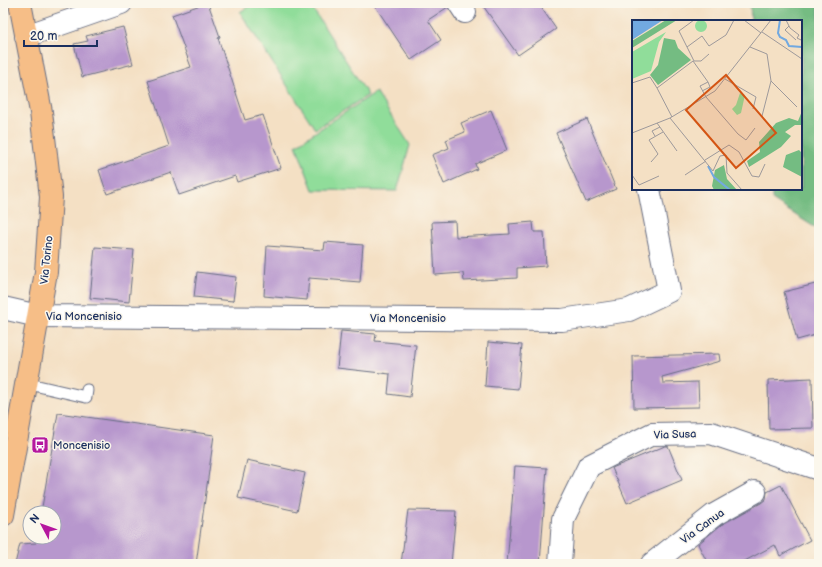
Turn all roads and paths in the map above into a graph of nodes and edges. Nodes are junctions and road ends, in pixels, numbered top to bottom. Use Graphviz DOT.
graph roads {
  1 [pos="20,3"];
  2 [pos="121,3"];
  3 [pos="26,36"];
  4 [pos="649,190"];
  5 [pos="3,308"];
  6 [pos="38,316"];
  7 [pos="26,383"];
  8 [pos="87,390"];
  9 [pos="819,470"];
  10 [pos="755,492"];
  11 [pos="3,515"];
  12 [pos="560,564"];
  13 [pos="652,564"];
  1 -- 3 [label="main road, Via Torino"];
  2 -- 3 [label="street"];
  3 -- 6 [label="main road, Via Torino"];
  4 -- 6 [label="street, Via Moncenisio"];
  5 -- 6 [label="street"];
  6 -- 7 [label="main road, Via Torino"];
  7 -- 8 [label="lane"];
  7 -- 11 [label="main road, Via Torino"];
  9 -- 12 [label="street, Via Susa"];
  10 -- 13 [label="street, Via Canua"];
}
